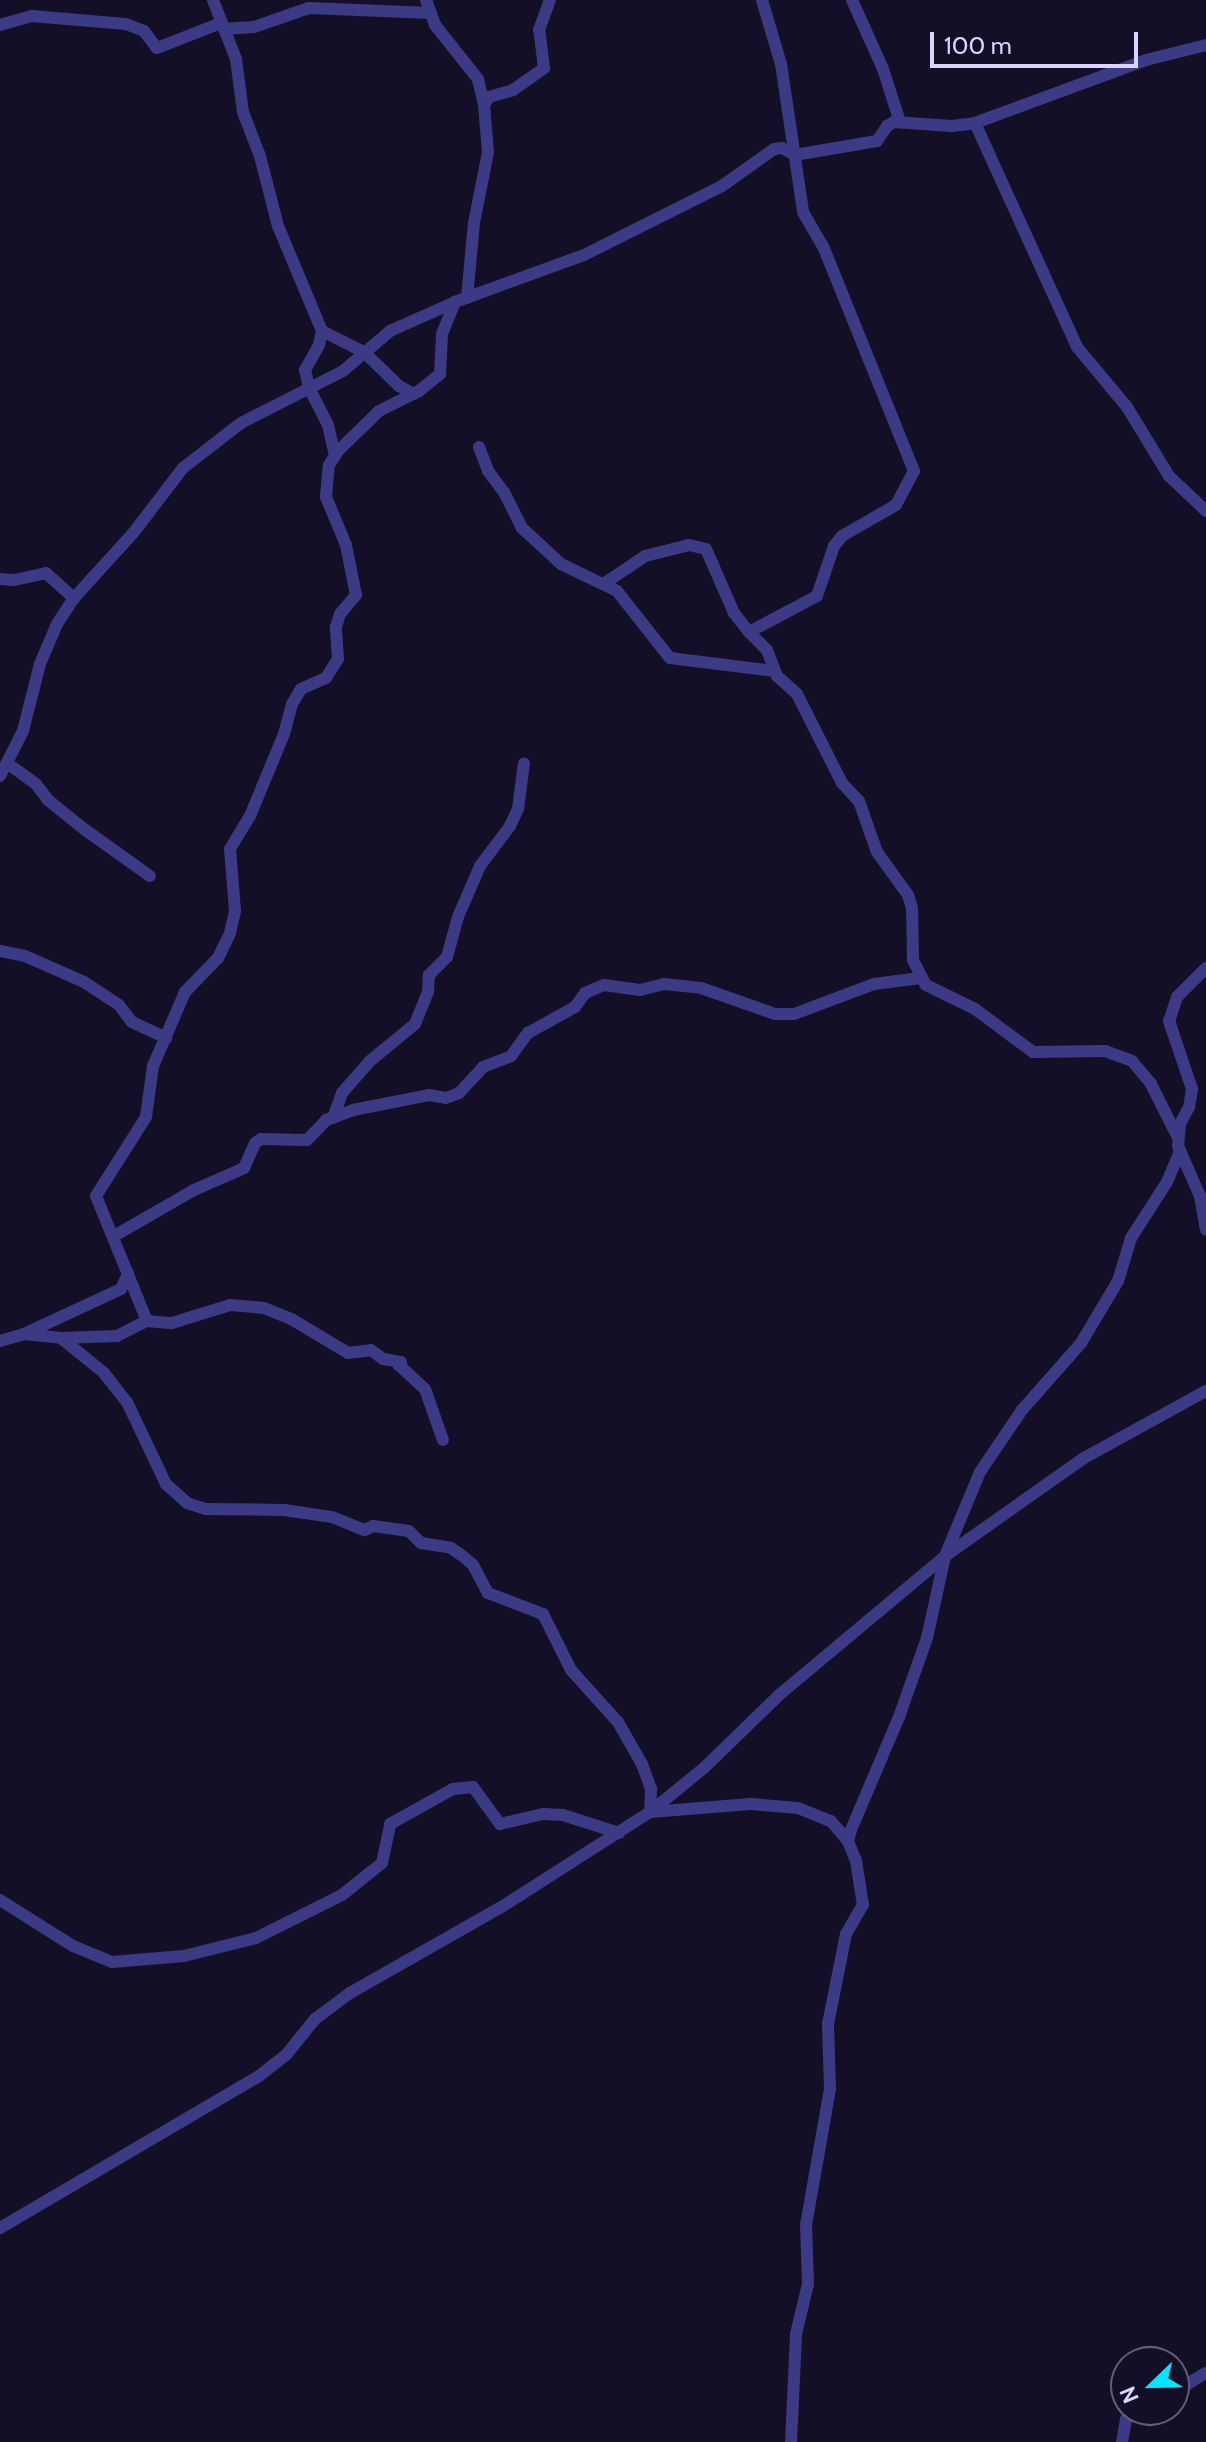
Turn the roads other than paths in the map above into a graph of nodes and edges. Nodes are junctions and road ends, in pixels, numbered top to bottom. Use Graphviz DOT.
graph roads {
  1 [pos="213,0"];
  2 [pos="550,0"];
  3 [pos="762,0"];
  4 [pos="852,0"];
  5 [pos="428,6"];
  6 [pos="0,25"];
  7 [pos="222,26"];
  8 [pos="1206,45"];
  9 [pos="484,105"];
  10 [pos="900,122"];
  11 [pos="975,123"];
  12 [pos="795,155"];
  13 [pos="461,300"];
  14 [pos="322,331"];
  15 [pos="364,352"];
  16 [pos="309,388"];
  17 [pos="414,394"];
  18 [pos="479,447"];
  19 [pos="335,456"];
  20 [pos="1206,511"];
  21 [pos="0,579"];
  22 [pos="605,583"];
  23 [pos="74,598"];
  24 [pos="749,632"];
  25 [pos="775,671"];
  26 [pos="7,763"];
  27 [pos="524,763"];
  28 [pos="0,776"];
  29 [pos="150,876"];
  30 [pos="0,951"];
  31 [pos="1206,968"];
  32 [pos="921,978"];
  33 [pos="166,1038"];
  34 [pos="333,1118"];
  35 [pos="1177,1136"];
  36 [pos="1180,1151"];
  37 [pos="1206,1229"];
  38 [pos="114,1236"];
  39 [pos="128,1274"];
  40 [pos="147,1321"];
  41 [pos="24,1334"];
  42 [pos="61,1338"];
  43 [pos="0,1341"];
  44 [pos="1206,1391"];
  45 [pos="443,1440"];
  46 [pos="945,1556"];
  47 [pos="650,1812"];
  48 [pos="619,1833"];
  49 [pos="848,1841"];
  50 [pos="0,1900"];
  51 [pos="0,2228"];
  52 [pos="791,2442"];
  1 -- 7 [label="street"];
  2 -- 9 [label="street"];
  3 -- 12 [label="street"];
  4 -- 10 [label="street"];
  5 -- 7 [label="street"];
  5 -- 9 [label="street"];
  6 -- 7 [label="street"];
  7 -- 14 [label="street"];
  8 -- 11 [label="street"];
  9 -- 13 [label="street"];
  10 -- 11 [label="street"];
  10 -- 12 [label="street"];
  11 -- 20 [label="street"];
  12 -- 13 [label="street"];
  12 -- 24 [label="street"];
  13 -- 15 [label="street"];
  13 -- 17 [label="street"];
  14 -- 15 [label="street"];
  14 -- 16 [label="street"];
  15 -- 16 [label="street"];
  15 -- 17 [label="street"];
  16 -- 19 [label="street"];
  16 -- 23 [label="street"];
  17 -- 19 [label="street"];
  18 -- 22 [label="street"];
  19 -- 33 [label="street"];
  21 -- 23 [label="street"];
  22 -- 24 [label="street"];
  22 -- 25 [label="street"];
  23 -- 26 [label="street"];
  24 -- 25 [label="street"];
  25 -- 32 [label="street"];
  26 -- 28 [label="street"];
  26 -- 29 [label="street"];
  27 -- 34 [label="street"];
  30 -- 33 [label="street"];
  31 -- 35 [label="street"];
  32 -- 34 [label="street"];
  32 -- 35 [label="street"];
  33 -- 38 [label="street"];
  34 -- 38 [label="street"];
  35 -- 36 [label="street"];
  36 -- 37 [label="street"];
  36 -- 46 [label="street"];
  38 -- 39 [label="street"];
  39 -- 40 [label="street"];
  39 -- 41 [label="street"];
  40 -- 42 [label="street"];
  40 -- 45 [label="street"];
  41 -- 42 [label="street"];
  41 -- 43 [label="street"];
  42 -- 47 [label="street"];
  44 -- 46 [label="street"];
  46 -- 47 [label="street"];
  46 -- 49 [label="street"];
  47 -- 48 [label="street"];
  47 -- 49 [label="street"];
  48 -- 50 [label="street"];
  48 -- 51 [label="street"];
  49 -- 52 [label="street"];
}
